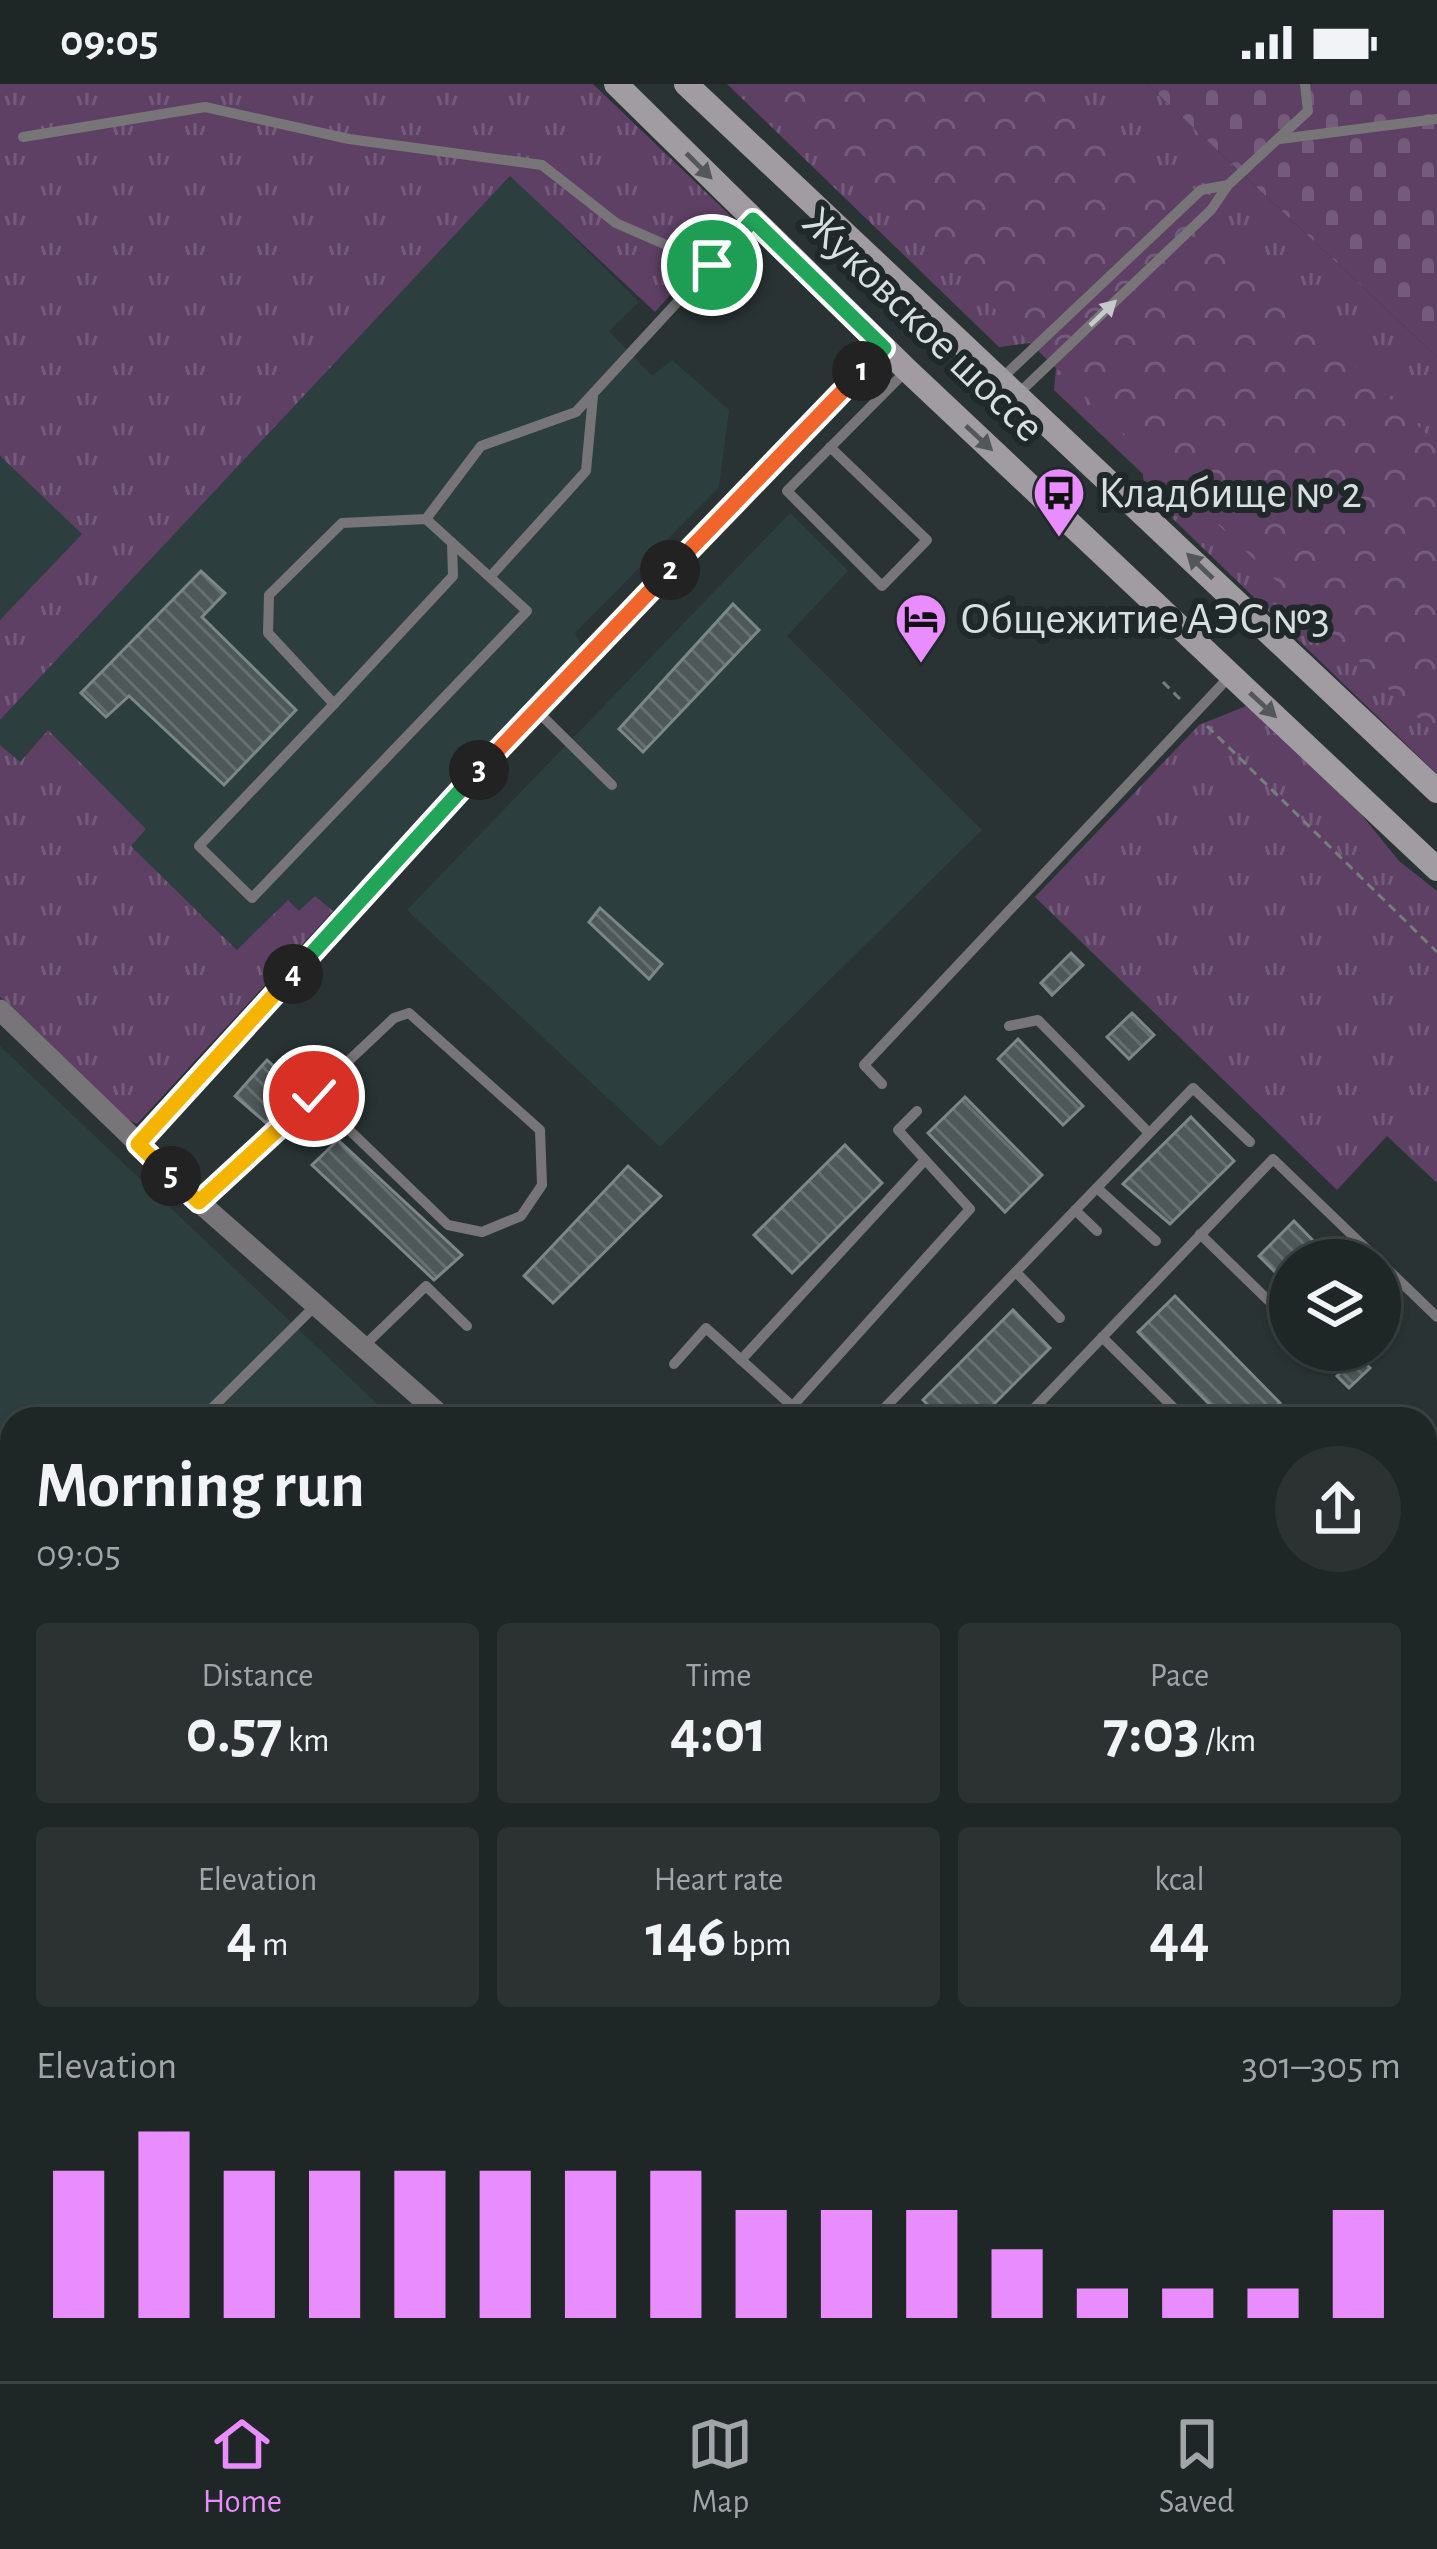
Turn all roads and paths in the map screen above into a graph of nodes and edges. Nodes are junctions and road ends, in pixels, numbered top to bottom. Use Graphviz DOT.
graph roads {
  1 [pos="616,84"];
  2 [pos="686,84"];
  3 [pos="1305,84"];
  4 [pos="1437,119"];
  5 [pos="23,137"];
  6 [pos="1276,140"];
  7 [pos="1228,185"];
  8 [pos="753,220"];
  9 [pos="712,265"];
  10 [pos="884,348"];
  11 [pos="907,370"];
  12 [pos="1010,386"];
  13 [pos="593,394"];
  14 [pos="830,447"];
  15 [pos="426,519"];
  16 [pos="452,543"];
  17 [pos="490,577"];
  18 [pos="1231,675"];
  19 [pos="1163,682"];
  20 [pos="334,704"];
  21 [pos="536,709"];
  22 [pos="1195,714"];
  23 [pos="612,785"];
  24 [pos="1437,791"];
  25 [pos="1437,869"];
  26 [pos="1437,952"];
  27 [pos="0,1010"];
  28 [pos="1009,1026"];
  29 [pos="882,1084"];
  30 [pos="314,1096"];
  31 [pos="917,1111"];
  32 [pos="1149,1133"];
  33 [pos="1250,1142"];
  34 [pos="138,1144"];
  35 [pos="925,1160"];
  36 [pos="1096,1188"];
  37 [pos="199,1202"];
  38 [pos="1075,1210"];
  39 [pos="1097,1232"];
  40 [pos="1200,1234"];
  41 [pos="1356,1239"];
  42 [pos="1156,1241"];
  43 [pos="1016,1272"];
  44 [pos="1401,1282"];
  45 [pos="1269,1300"];
  46 [pos="317,1304"];
  47 [pos="1437,1317"];
  48 [pos="1060,1318"];
  49 [pos="467,1326"];
  50 [pos="1102,1337"];
  51 [pos="366,1344"];
  52 [pos="741,1360"];
  53 [pos="674,1364"];
  54 [pos="792,1406"];
  55 [pos="213,1407"];
  56 [pos="432,1407"];
  57 [pos="886,1407"];
  58 [pos="1035,1407"];
  59 [pos="1174,1407"];
  1 -- 8 [label="main road, Жуковское шоссе, one-way"];
  2 -- 12 [label="main road, Жуковское шоссе"];
  3 -- 6 [label="lane"];
  4 -- 6 [label="lane"];
  5 -- 9 [label="lane"];
  6 -- 7 [label="lane"];
  12 -- 7 [label="lane, one-way"];
  7 -- 12 [label="lane"];
  8 -- 9 [label="lane"];
  8 -- 10 [label="main road, Жуковское шоссе"];
  9 -- 13 [label="lane"];
  10 -- 11 [label="main road, Жуковское шоссе"];
  10 -- 21 [label="lane"];
  11 -- 14 [label="lane"];
  11 -- 18 [label="main road, Жуковское шоссе, one-way"];
  24 -- 12 [label="main road, Жуковское шоссе, one-way"];
  13 -- 15 [label="lane"];
  13 -- 17 [label="lane"];
  15 -- 16 [label="lane"];
  15 -- 20 [label="lane"];
  16 -- 17 [label="lane"];
  16 -- 20 [label="lane"];
  17 -- 20 [label="lane"];
  18 -- 22 [label="lane"];
  18 -- 25 [label="main road, Жуковское шоссе, one-way"];
  19 -- 22 [label="path"];
  21 -- 23 [label="lane"];
  21 -- 34 [label="lane"];
  22 -- 26 [label="path"];
  22 -- 29 [label="lane"];
  27 -- 34 [label="street"];
  28 -- 32 [label="lane"];
  30 -- 30 [label="lane"];
  30 -- 37 [label="lane"];
  31 -- 35 [label="lane"];
  32 -- 33 [label="lane"];
  32 -- 36 [label="lane"];
  34 -- 37 [label="street"];
  35 -- 52 [label="lane"];
  35 -- 54 [label="lane"];
  36 -- 38 [label="lane"];
  36 -- 42 [label="lane"];
  37 -- 46 [label="street"];
  38 -- 39 [label="lane"];
  38 -- 43 [label="lane"];
  40 -- 41 [label="lane"];
  40 -- 45 [label="lane"];
  40 -- 50 [label="lane"];
  43 -- 48 [label="lane"];
  43 -- 57 [label="lane"];
  44 -- 47 [label="lane"];
  46 -- 51 [label="street"];
  46 -- 55 [label="lane"];
  49 -- 51 [label="lane"];
  50 -- 58 [label="lane"];
  50 -- 59 [label="lane"];
  51 -- 56 [label="street"];
  52 -- 53 [label="lane"];
  52 -- 54 [label="lane"];
}
